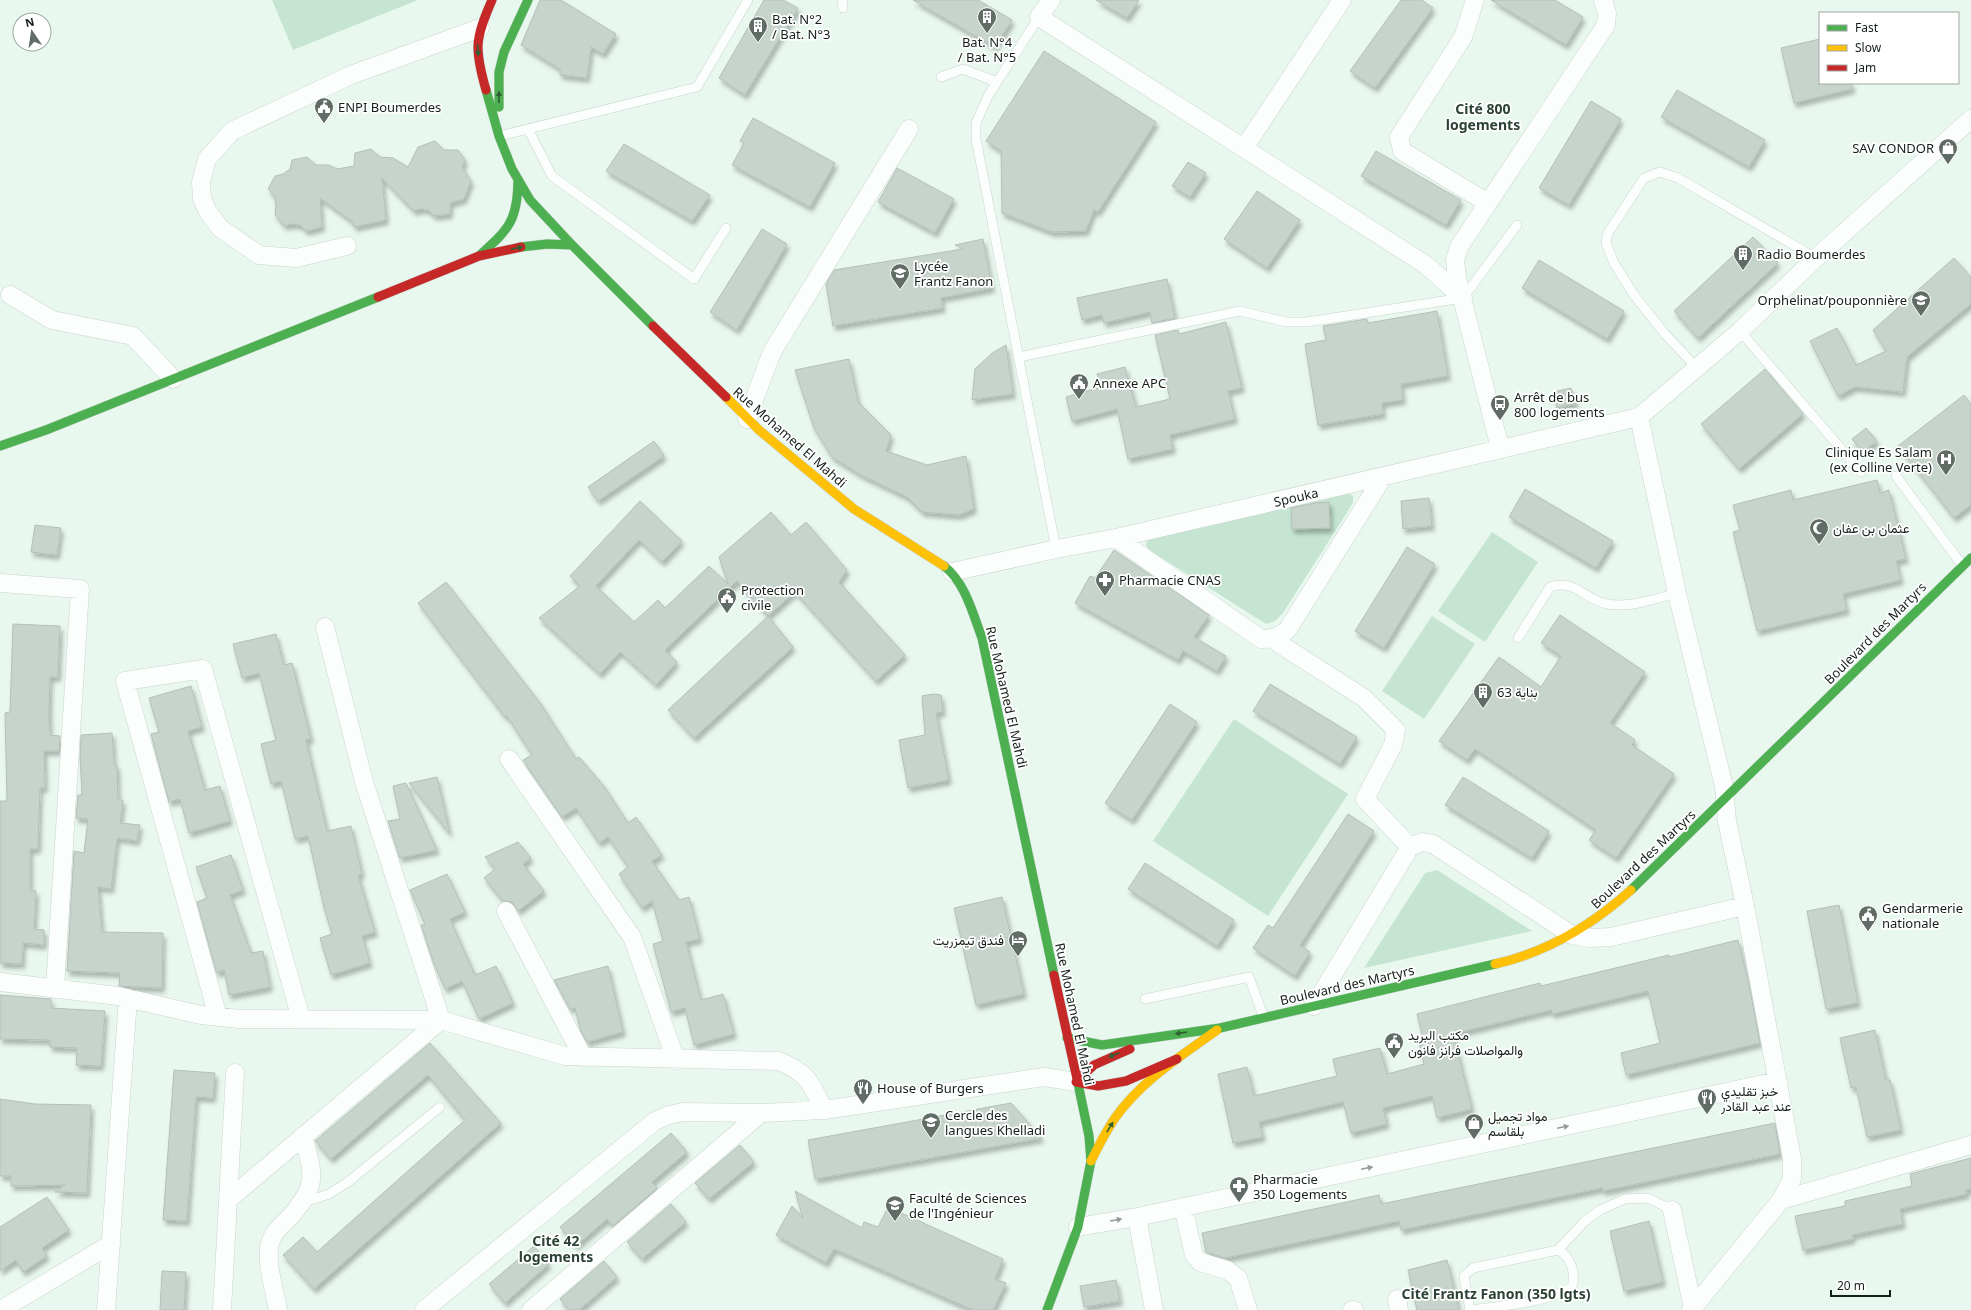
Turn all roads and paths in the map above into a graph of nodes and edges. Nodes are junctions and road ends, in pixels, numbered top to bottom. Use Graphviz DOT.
graph roads {
  1 [pos="492,0"];
  2 [pos="528,0"];
  3 [pos="748,0"];
  4 [pos="1051,0"];
  5 [pos="1342,0"];
  6 [pos="1475,0"];
  7 [pos="1603,0"];
  8 [pos="1039,17"];
  9 [pos="480,28"];
  10 [pos="941,77"];
  11 [pos="997,82"];
  12 [pos="1971,119"];
  13 [pos="528,129"];
  14 [pos="909,129"];
  15 [pos="499,136"];
  16 [pos="1244,148"];
  17 [pos="518,179"];
  18 [pos="1488,203"];
  19 [pos="1517,225"];
  20 [pos="726,228"];
  21 [pos="572,245"];
  22 [pos="347,246"];
  23 [pos="479,256"];
  24 [pos="1816,258"];
  25 [pos="10,295"];
  26 [pos="1462,298"];
  27 [pos="1740,332"];
  28 [pos="1018,357"];
  29 [pos="1697,368"];
  30 [pos="173,379"];
  31 [pos="1638,417"];
  32 [pos="747,419"];
  33 [pos="0,446"];
  34 [pos="1500,448"];
  35 [pos="1861,472"];
  36 [pos="1896,476"];
  37 [pos="1382,477"];
  38 [pos="1116,538"];
  39 [pos="1056,549"];
  40 [pos="1971,558"];
  41 [pos="1962,565"];
  42 [pos="952,572"];
  43 [pos="0,583"];
  44 [pos="1677,593"];
  45 [pos="325,627"];
  46 [pos="1518,638"];
  47 [pos="1272,639"];
  48 [pos="509,759"];
  49 [pos="1724,800"];
  50 [pos="1410,847"];
  51 [pos="1745,906"];
  52 [pos="506,911"];
  53 [pos="1572,935"];
  54 [pos="0,982"];
  55 [pos="55,989"];
  56 [pos="128,998"];
  57 [pos="1145,999"];
  58 [pos="1314,1006"];
  59 [pos="218,1017"];
  60 [pos="1264,1018"];
  61 [pos="301,1019"];
  62 [pos="441,1020"];
  63 [pos="1220,1028"];
  64 [pos="1163,1036"];
  65 [pos="1067,1038"];
  66 [pos="582,1057"];
  67 [pos="1177,1059"];
  68 [pos="676,1060"];
  69 [pos="235,1073"];
  70 [pos="1778,1081"];
  71 [pos="1076,1082"];
  72 [pos="440,1107"];
  73 [pos="824,1110"];
  74 [pos="761,1113"];
  75 [pos="303,1136"];
  76 [pos="1971,1145"];
  77 [pos="1091,1161"];
  78 [pos="228,1200"];
  79 [pos="1781,1200"];
  80 [pos="301,1204"];
  81 [pos="1183,1207"];
  82 [pos="1672,1210"];
  83 [pos="1137,1217"];
  84 [pos="1078,1227"];
  85 [pos="111,1244"];
  86 [pos="1558,1250"];
  87 [pos="1692,1309"];
  88 [pos="1,1310"];
  89 [pos="106,1310"];
  90 [pos="222,1310"];
  91 [pos="278,1310"];
  92 [pos="424,1310"];
  93 [pos="531,1310"];
  94 [pos="1048,1310"];
  95 [pos="1154,1310"];
  96 [pos="1248,1310"];
  97 [pos="1471,1310"];
  1 -- 9 [label="street"];
  15 -- 2 [label="street, one-way"];
  3 -- 13 [label="lane"];
  4 -- 8 [label="street"];
  5 -- 16 [label="street"];
  6 -- 18 [label="street"];
  7 -- 18 [label="street"];
  8 -- 11 [label="lane"];
  8 -- 16 [label="street"];
  9 -- 15 [label="street, one-way"];
  9 -- 22 [label="street"];
  10 -- 11 [label="lane"];
  11 -- 28 [label="lane"];
  12 -- 24 [label="street"];
  13 -- 15 [label="lane"];
  13 -- 20 [label="lane"];
  14 -- 32 [label="street"];
  15 -- 17 [label="street, Rue Mohamed El Mahdi"];
  16 -- 26 [label="street"];
  17 -- 21 [label="street, Rue Mohamed El Mahdi"];
  17 -- 23 [label="street"];
  18 -- 26 [label="street"];
  19 -- 26 [label="lane"];
  23 -- 21 [label="street, one-way"];
  21 -- 32 [label="street, Rue Mohamed El Mahdi"];
  23 -- 30 [label="street"];
  24 -- 27 [label="street"];
  24 -- 29 [label="lane"];
  25 -- 30 [label="street"];
  26 -- 28 [label="lane"];
  26 -- 34 [label="street"];
  27 -- 29 [label="street"];
  27 -- 35 [label="lane"];
  28 -- 39 [label="lane"];
  29 -- 31 [label="street"];
  30 -- 33 [label="street"];
  31 -- 34 [label="street, Spouka"];
  31 -- 44 [label="street"];
  32 -- 42 [label="street, Rue Mohamed El Mahdi"];
  34 -- 37 [label="street, Spouka"];
  36 -- 41 [label="lane"];
  37 -- 38 [label="street, Spouka"];
  37 -- 47 [label="street"];
  38 -- 39 [label="street, Spouka"];
  38 -- 47 [label="street"];
  39 -- 42 [label="street, Spouka"];
  40 -- 41 [label="street, Boulevard des Martyrs"];
  41 -- 49 [label="street, Boulevard des Martyrs"];
  42 -- 65 [label="street, Rue Mohamed El Mahdi"];
  43 -- 55 [label="street"];
  44 -- 46 [label="lane"];
  44 -- 49 [label="street"];
  45 -- 62 [label="street"];
  47 -- 50 [label="street"];
  48 -- 68 [label="street"];
  49 -- 51 [label="street"];
  49 -- 53 [label="street, Boulevard des Martyrs"];
  50 -- 53 [label="street"];
  50 -- 58 [label="street"];
  51 -- 53 [label="street"];
  51 -- 70 [label="street"];
  52 -- 66 [label="street"];
  53 -- 58 [label="street, Boulevard des Martyrs"];
  54 -- 55 [label="street"];
  55 -- 56 [label="street"];
  56 -- 59 [label="street"];
  56 -- 85 [label="street"];
  57 -- 60 [label="lane"];
  58 -- 60 [label="street, Boulevard des Martyrs"];
  59 -- 61 [label="street"];
  59 -- 61 [label="street"];
  60 -- 63 [label="street, Boulevard des Martyrs"];
  61 -- 62 [label="street"];
  62 -- 66 [label="street"];
  62 -- 75 [label="street"];
  63 -- 64 [label="street, Boulevard des Martyrs, one-way"];
  63 -- 67 [label="street"];
  64 -- 65 [label="street"];
  64 -- 71 [label="street, one-way"];
  65 -- 71 [label="street, Rue Mohamed El Mahdi"];
  66 -- 68 [label="street"];
  67 -- 71 [label="street"];
  77 -- 67 [label="street, one-way"];
  68 -- 73 [label="street"];
  69 -- 78 [label="street"];
  70 -- 79 [label="street"];
  81 -- 70 [label="street, one-way"];
  71 -- 73 [label="street"];
  71 -- 77 [label="street, Rue Mohamed El Mahdi"];
  72 -- 80 [label="lane"];
  73 -- 74 [label="street"];
  74 -- 92 [label="street"];
  74 -- 93 [label="street"];
  75 -- 78 [label="street"];
  75 -- 80 [label="street"];
  76 -- 79 [label="street"];
  77 -- 84 [label="street, Rue Mohamed El Mahdi"];
  78 -- 90 [label="street"];
  79 -- 87 [label="street"];
  80 -- 91 [label="street"];
  81 -- 83 [label="street"];
  81 -- 96 [label="street"];
  82 -- 86 [label="lane"];
  82 -- 87 [label="street"];
  84 -- 83 [label="street, one-way"];
  83 -- 95 [label="street"];
  84 -- 94 [label="street, Rue Mohamed El Mahdi"];
  85 -- 88 [label="street"];
  85 -- 89 [label="street"];
  86 -- 97 [label="lane"];
  86 -- 97 [label="lane"];
}
